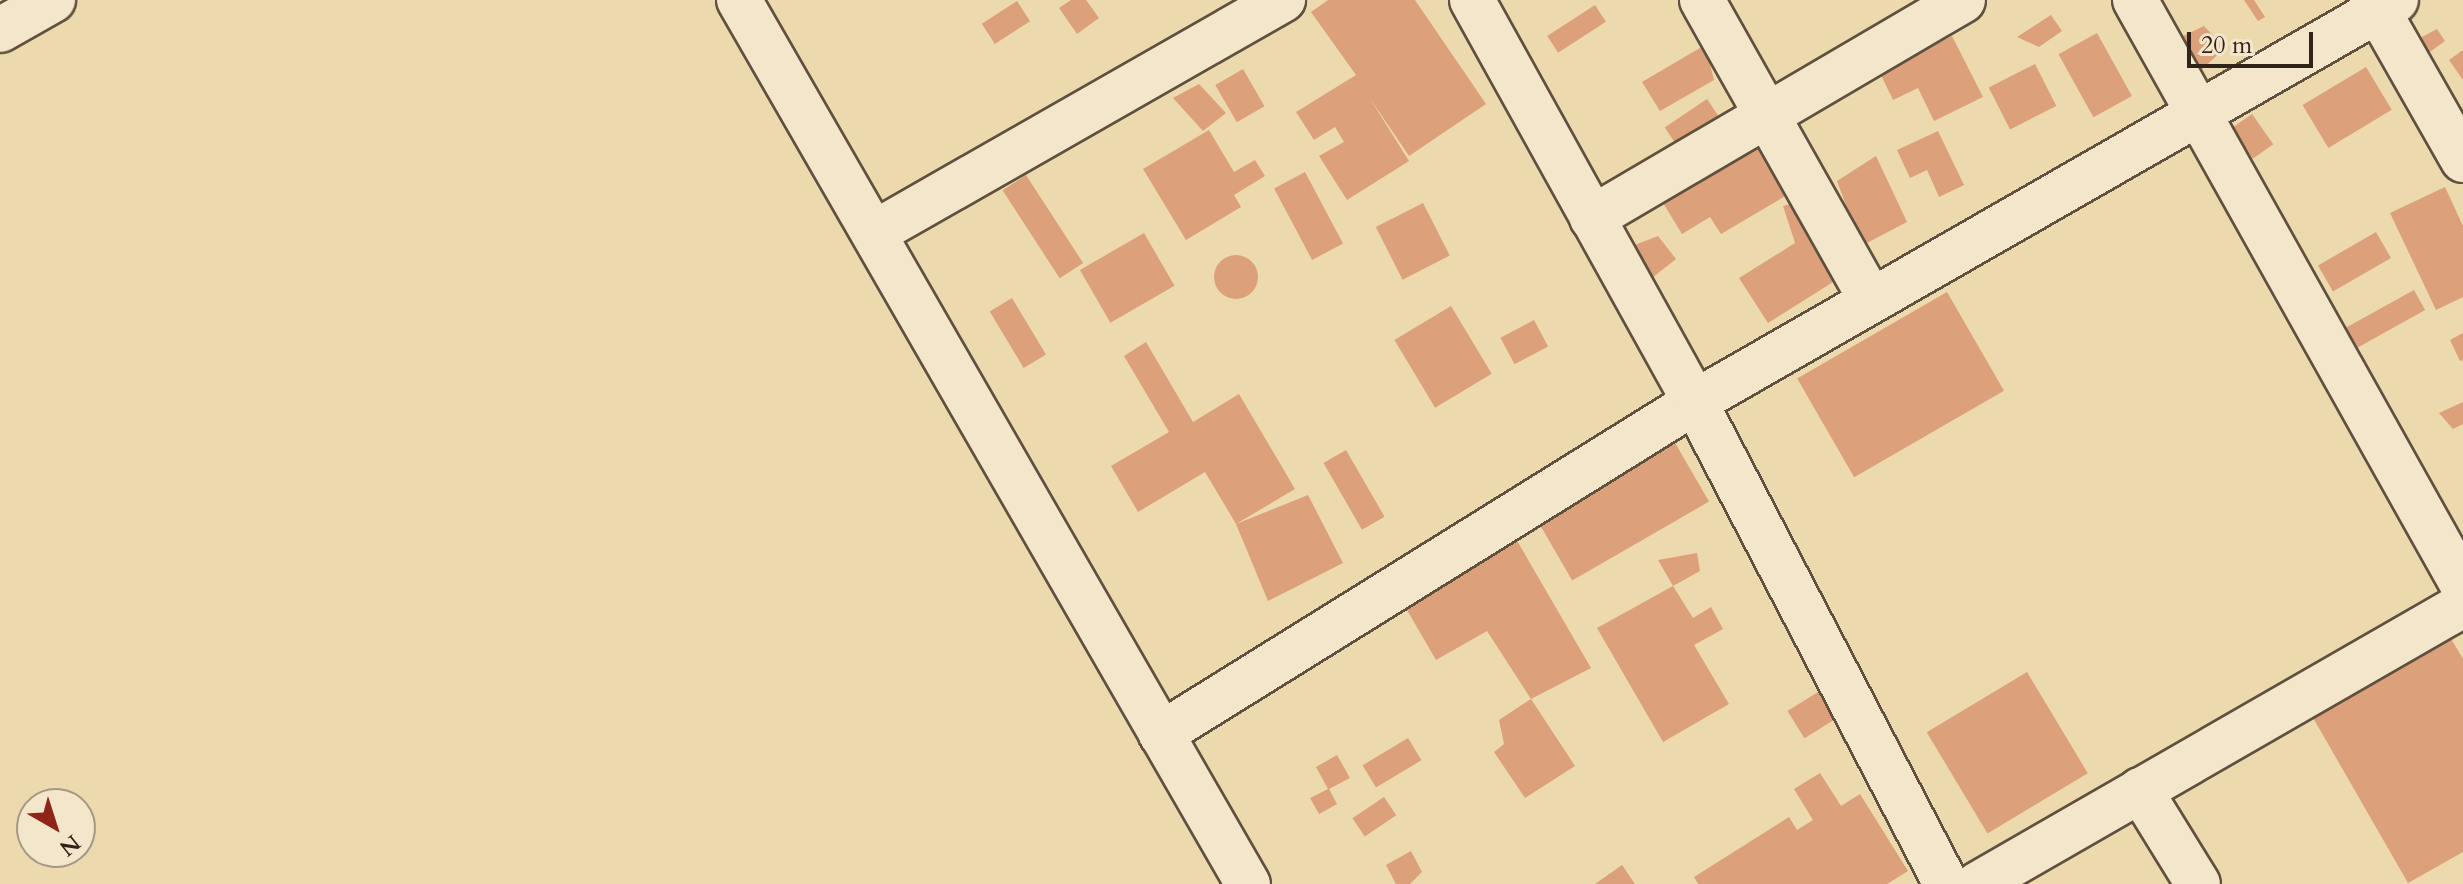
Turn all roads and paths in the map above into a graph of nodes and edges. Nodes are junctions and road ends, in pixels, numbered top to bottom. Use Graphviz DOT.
graph roads {
  1 [pos="53,0"];
  2 [pos="739,0"];
  3 [pos="1283,0"];
  4 [pos="1472,0"];
  5 [pos="1702,0"];
  6 [pos="1963,0"];
  7 [pos="2135,0"];
  8 [pos="2382,3"];
  9 [pos="0,30"];
  10 [pos="1768,109"];
  11 [pos="2198,113"];
  12 [pos="2463,160"];
  13 [pos="1592,218"];
  14 [pos="874,233"];
  15 [pos="1871,300"];
  16 [pos="1695,402"];
  17 [pos="2463,586"];
  18 [pos="2463,605"];
  19 [pos="1161,734"];
  20 [pos="2140,790"];
  21 [pos="1248,884"];
  22 [pos="1946,884"];
  23 [pos="1978,884"];
  24 [pos="2198,884"];
  1 -- 9 [label="street"];
  2 -- 14 [label="street"];
  3 -- 14 [label="street"];
  4 -- 13 [label="street"];
  5 -- 10 [label="street"];
  6 -- 10 [label="street"];
  7 -- 11 [label="street"];
  8 -- 11 [label="street"];
  8 -- 12 [label="street"];
  10 -- 13 [label="street"];
  10 -- 15 [label="street"];
  11 -- 15 [label="street"];
  11 -- 17 [label="street"];
  13 -- 16 [label="street"];
  14 -- 19 [label="street"];
  15 -- 16 [label="street"];
  16 -- 19 [label="street"];
  16 -- 22 [label="street"];
  18 -- 20 [label="street"];
  19 -- 21 [label="street"];
  20 -- 23 [label="street"];
  20 -- 24 [label="street"];
}
